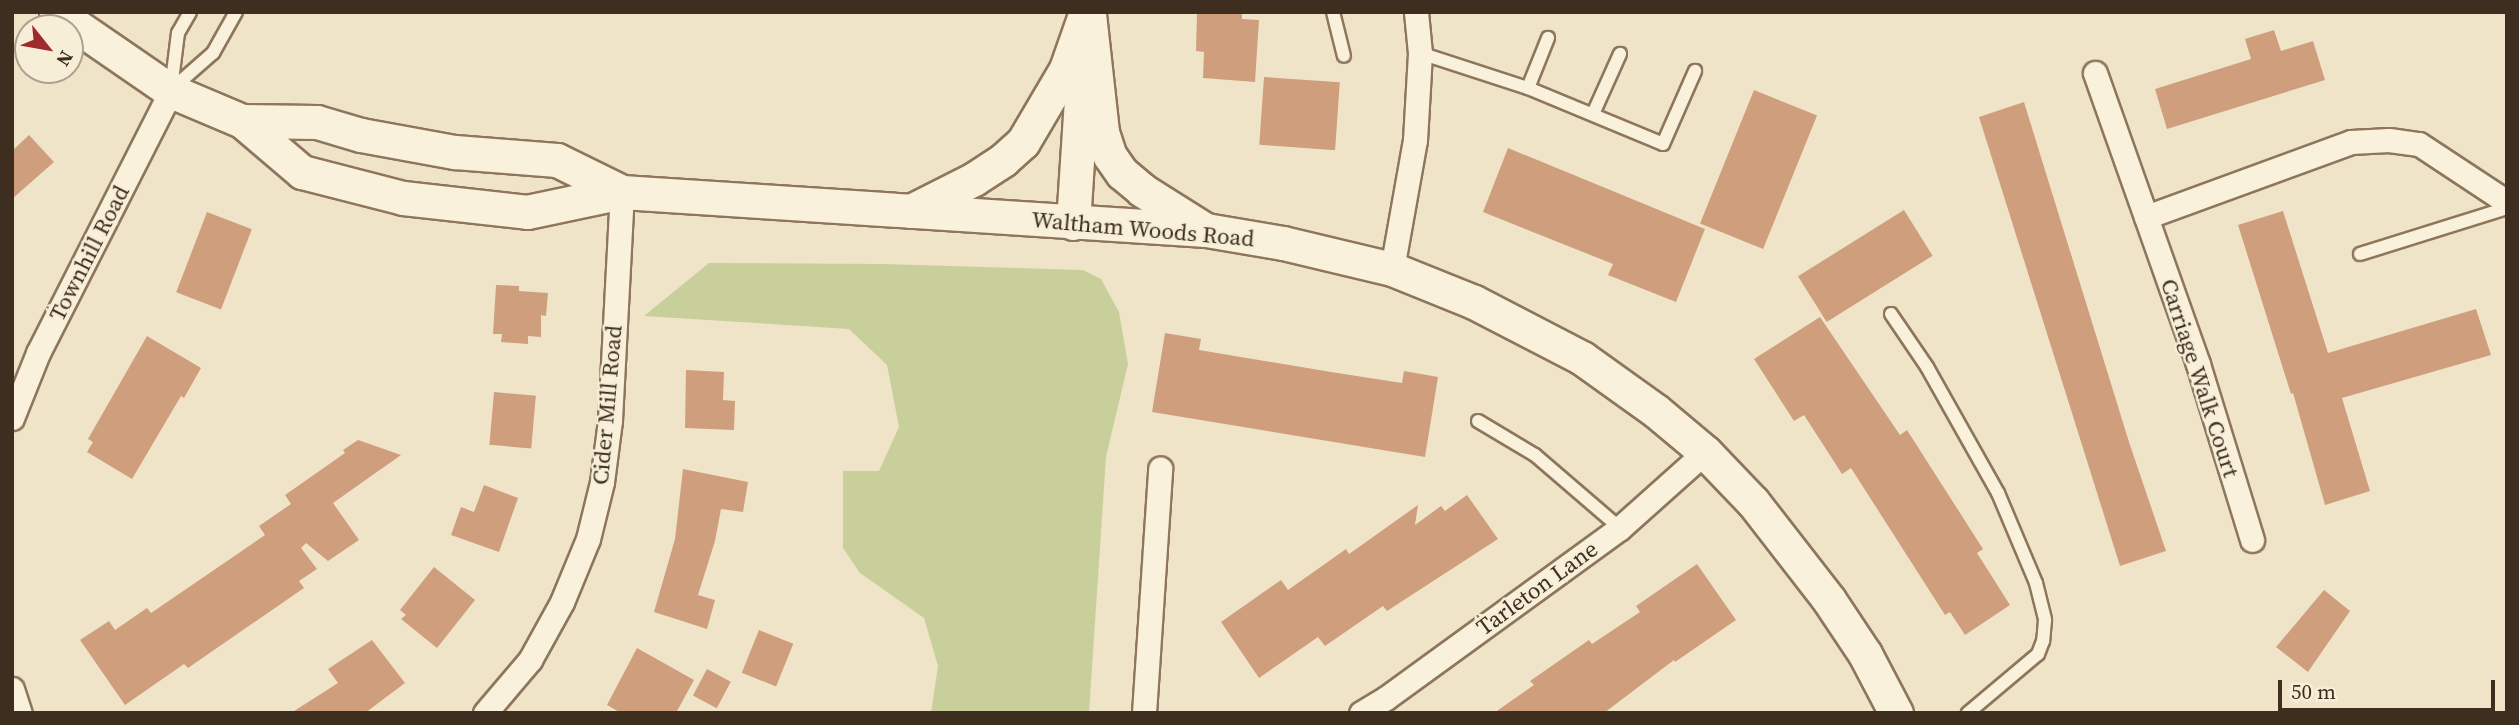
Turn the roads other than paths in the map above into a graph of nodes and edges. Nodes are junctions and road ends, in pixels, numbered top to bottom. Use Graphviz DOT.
graph roads {
  1 [pos="56,12"];
  2 [pos="190,12"];
  3 [pos="236,12"];
  4 [pos="1087,12"];
  5 [pos="1333,12"];
  6 [pos="1416,12"];
  7 [pos="1548,38"];
  8 [pos="1420,52"];
  9 [pos="1620,54"];
  10 [pos="1344,56"];
  11 [pos="1695,71"];
  12 [pos="2095,73"];
  13 [pos="1528,88"];
  14 [pos="171,91"];
  15 [pos="1593,114"];
  16 [pos="242,121"];
  17 [pos="622,192"];
  18 [pos="2507,202"];
  19 [pos="2507,208"];
  20 [pos="908,212"];
  21 [pos="2146,217"];
  22 [pos="1073,223"];
  23 [pos="1206,230"];
  24 [pos="2360,254"];
  25 [pos="1392,269"];
  26 [pos="1891,314"];
  27 [pos="12,418"];
  28 [pos="1478,421"];
  29 [pos="1705,452"];
  30 [pos="1160,468"];
  31 [pos="1620,528"];
  32 [pos="2252,540"];
  33 [pos="12,690"];
  34 [pos="20,713"];
  35 [pos="485,713"];
  36 [pos="1144,713"];
  37 [pos="1361,713"];
  38 [pos="1896,713"];
  39 [pos="1968,713"];
  1 -- 14 [label="street, Waltham Woods Road"];
  2 -- 14 [label="lane"];
  3 -- 14 [label="lane"];
  4 -- 20 [label="street"];
  4 -- 22 [label="street"];
  4 -- 23 [label="street"];
  5 -- 10 [label="lane"];
  6 -- 8 [label="street"];
  7 -- 13 [label="lane"];
  8 -- 13 [label="lane"];
  8 -- 25 [label="street"];
  9 -- 15 [label="lane"];
  11 -- 15 [label="lane"];
  12 -- 21 [label="street, Carriage Walk Court"];
  13 -- 15 [label="lane"];
  14 -- 16 [label="street, Waltham Woods Road"];
  14 -- 27 [label="street, Townhill Road"];
  16 -- 17 [label="street, Waltham Woods Road"];
  16 -- 17 [label="street, Waltham Woods Road"];
  17 -- 20 [label="street, Waltham Woods Road"];
  17 -- 35 [label="street, Cider Mill Road"];
  18 -- 21 [label="street"];
  19 -- 24 [label="lane"];
  20 -- 22 [label="street, Waltham Woods Road"];
  21 -- 32 [label="street, Carriage Walk Court"];
  22 -- 23 [label="street, Waltham Woods Road"];
  23 -- 25 [label="street, Waltham Woods Road"];
  25 -- 29 [label="street, Waltham Woods Road"];
  26 -- 39 [label="lane"];
  28 -- 31 [label="lane"];
  29 -- 31 [label="street, Tarleton Lane"];
  29 -- 38 [label="street, Waltham Woods Road"];
  30 -- 36 [label="street"];
  31 -- 37 [label="street, Tarleton Lane"];
  33 -- 34 [label="street"];
}
